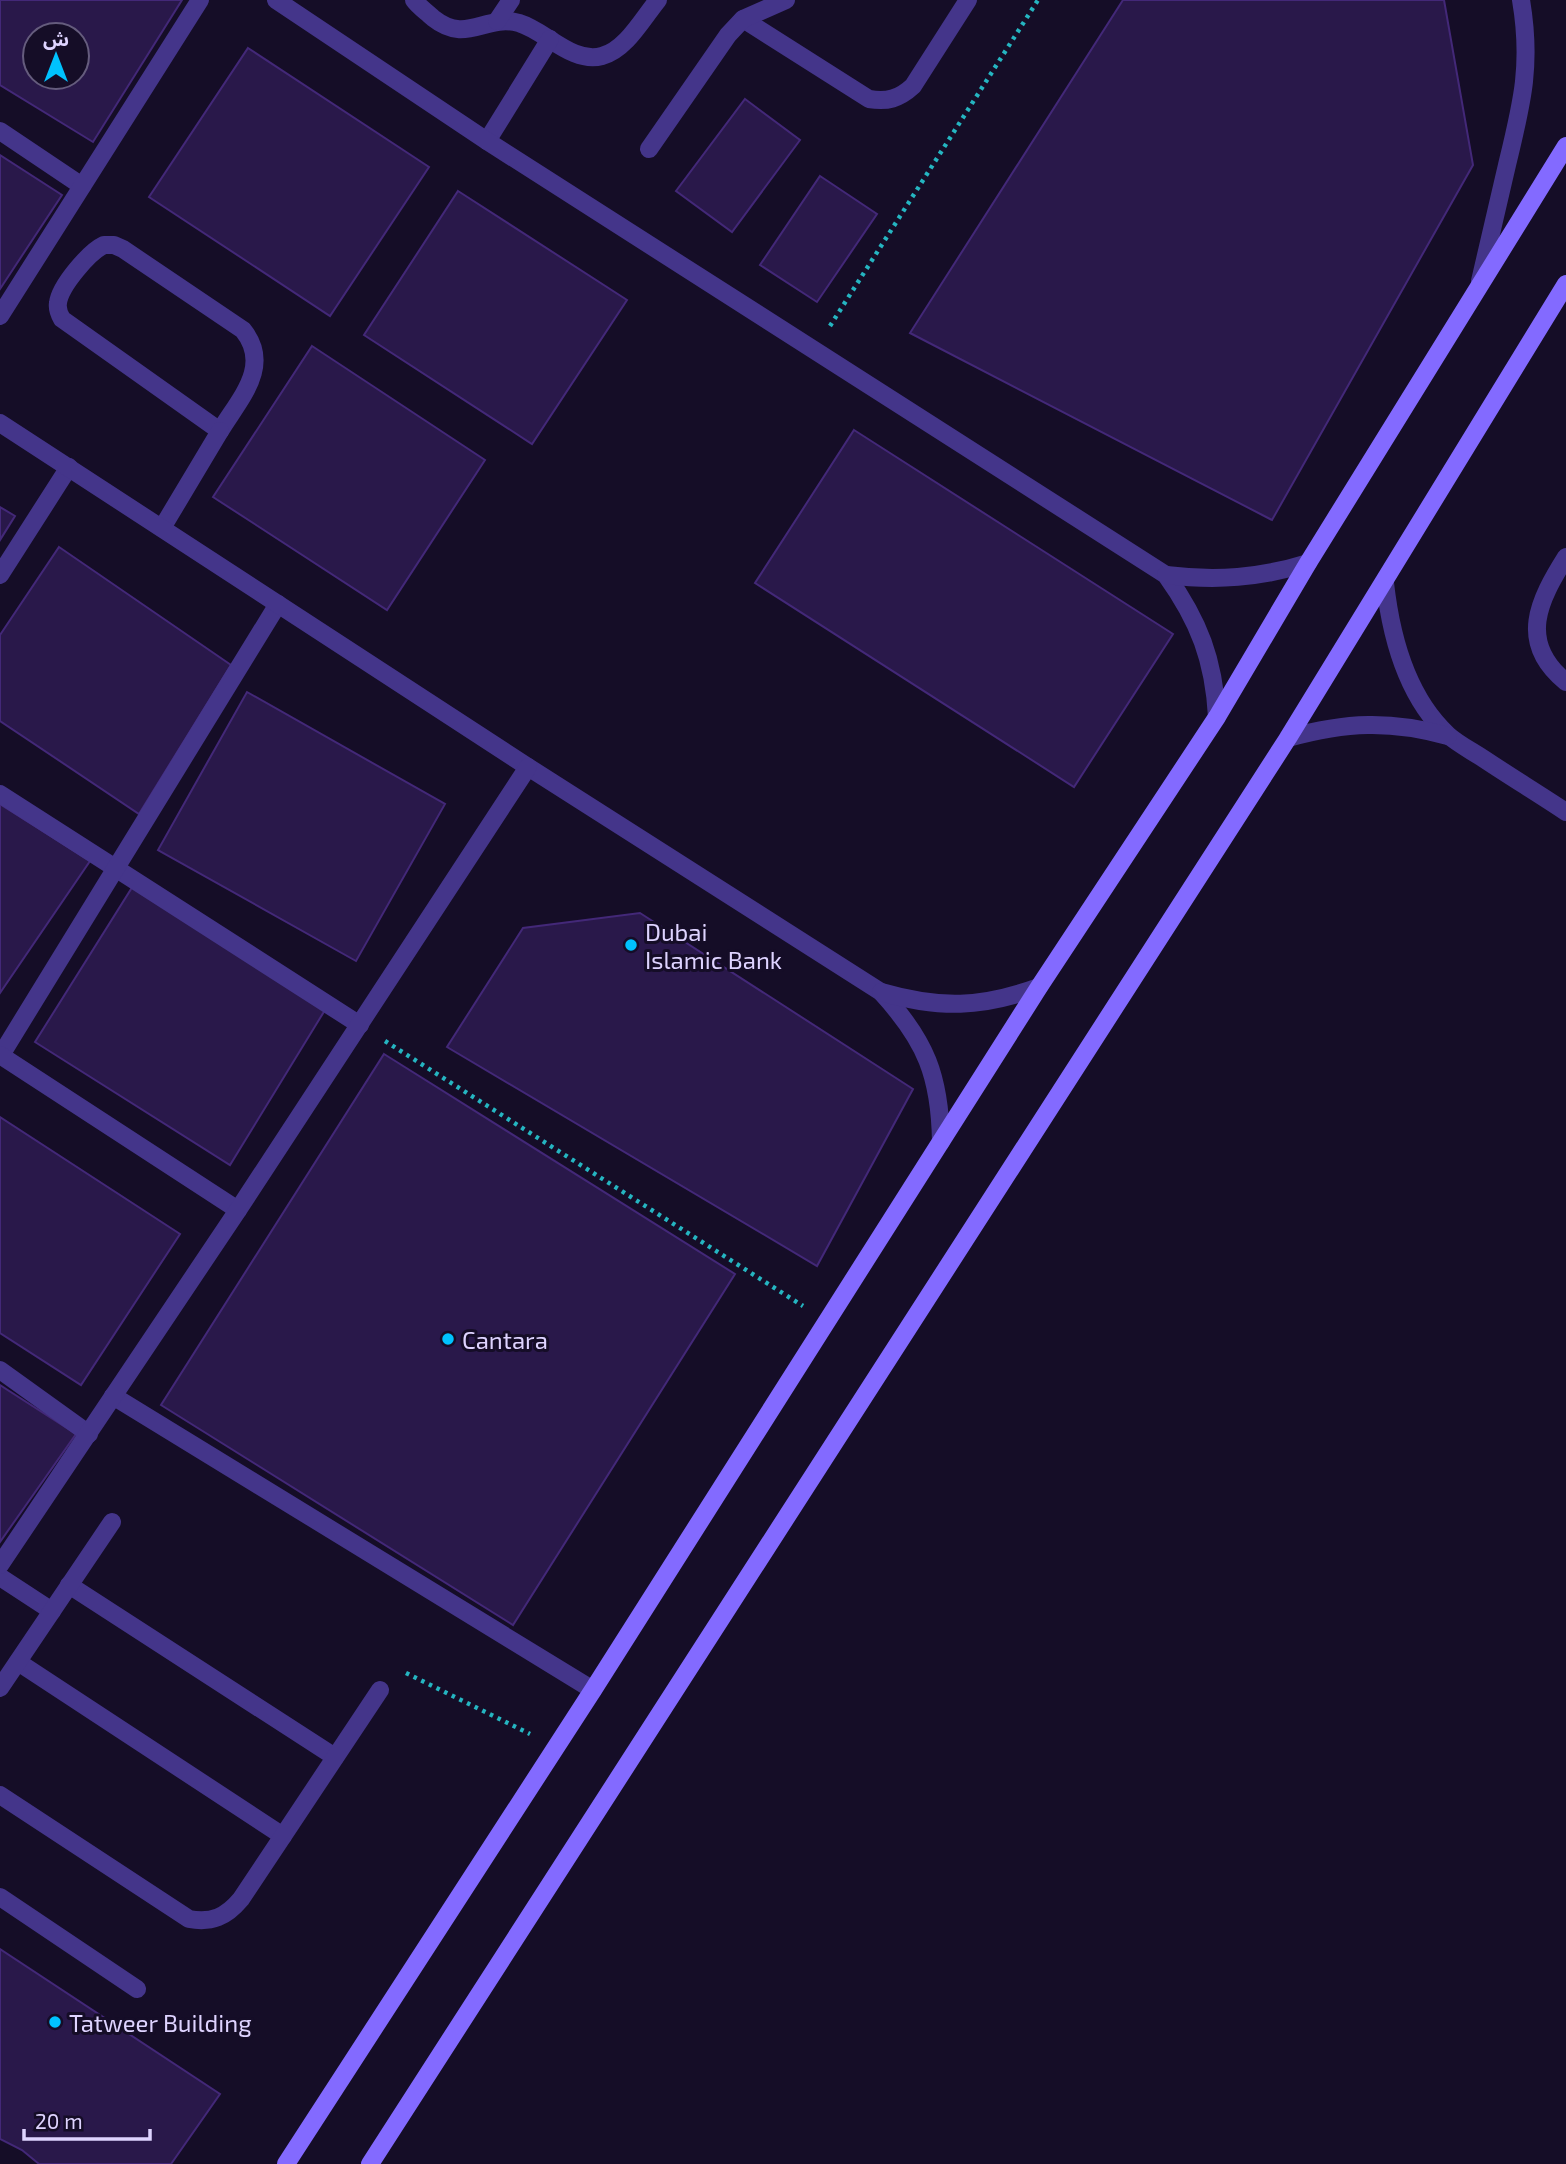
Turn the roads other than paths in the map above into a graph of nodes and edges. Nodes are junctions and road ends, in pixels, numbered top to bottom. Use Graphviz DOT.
graph roads {
  1 [pos="200,0"];
  2 [pos="414,0"];
  3 [pos="512,0"];
  4 [pos="658,0"];
  5 [pos="786,0"];
  6 [pos="968,0"];
  7 [pos="1521,0"];
  8 [pos="279,1"];
  9 [pos="743,19"];
  10 [pos="497,22"];
  11 [pos="550,39"];
  12 [pos="0,131"];
  13 [pos="487,141"];
  14 [pos="1566,146"];
  15 [pos="649,149"];
  16 [pos="82,186"];
  17 [pos="1566,284"];
  18 [pos="1479,287"];
  19 [pos="0,316"];
  20 [pos="0,423"];
  21 [pos="220,431"];
  22 [pos="69,467"];
  23 [pos="162,528"];
  24 [pos="1566,557"];
  25 [pos="1308,563"];
  26 [pos="0,575"];
  27 [pos="1166,575"];
  28 [pos="1385,583"];
  29 [pos="278,604"];
  30 [pos="1566,681"];
  31 [pos="1217,717"];
  32 [pos="1448,736"];
  33 [pos="1288,738"];
  34 [pos="528,767"];
  35 [pos="0,794"];
  36 [pos="1566,812"];
  37 [pos="116,868"];
  38 [pos="1039,987"];
  39 [pos="881,992"];
  40 [pos="360,1025"];
  41 [pos="0,1055"];
  42 [pos="941,1142"];
  43 [pos="238,1210"];
  44 [pos="0,1370"];
  45 [pos="113,1396"];
  46 [pos="89,1434"];
  47 [pos="113,1522"];
  48 [pos="0,1565"];
  49 [pos="0,1577"];
  50 [pos="69,1585"];
  51 [pos="52,1611"];
  52 [pos="18,1662"];
  53 [pos="0,1688"];
  54 [pos="380,1690"];
  55 [pos="593,1690"];
  56 [pos="335,1757"];
  57 [pos="0,1795"];
  58 [pos="283,1836"];
  59 [pos="0,1897"];
  60 [pos="137,1989"];
  61 [pos="286,2164"];
  62 [pos="370,2164"];
  1 -- 16 [label="street"];
  2 -- 10 [label="street"];
  3 -- 10 [label="street"];
  4 -- 11 [label="street"];
  5 -- 9 [label="street"];
  6 -- 9 [label="street"];
  7 -- 18 [label="street"];
  8 -- 13 [label="street"];
  9 -- 15 [label="street"];
  10 -- 11 [label="street"];
  11 -- 13 [label="street"];
  12 -- 16 [label="street"];
  13 -- 27 [label="street"];
  14 -- 18 [label="main road"];
  16 -- 19 [label="street"];
  17 -- 28 [label="main road"];
  18 -- 25 [label="main road"];
  20 -- 22 [label="street"];
  21 -- 21 [label="street"];
  21 -- 23 [label="street"];
  22 -- 23 [label="street"];
  22 -- 26 [label="street"];
  23 -- 29 [label="street"];
  24 -- 30 [label="street"];
  25 -- 27 [label="street"];
  25 -- 31 [label="main road"];
  27 -- 31 [label="street"];
  28 -- 32 [label="street"];
  28 -- 33 [label="main road"];
  29 -- 34 [label="street"];
  29 -- 37 [label="street"];
  31 -- 38 [label="main road"];
  32 -- 33 [label="street"];
  32 -- 36 [label="street"];
  33 -- 62 [label="main road"];
  34 -- 39 [label="street"];
  34 -- 40 [label="street"];
  35 -- 37 [label="street"];
  37 -- 40 [label="street"];
  37 -- 41 [label="street"];
  38 -- 39 [label="street"];
  38 -- 42 [label="main road"];
  39 -- 42 [label="street"];
  40 -- 43 [label="street"];
  41 -- 43 [label="street"];
  42 -- 55 [label="main road"];
  43 -- 45 [label="street"];
  44 -- 46 [label="street"];
  45 -- 46 [label="street"];
  45 -- 55 [label="street"];
  46 -- 48 [label="street"];
  47 -- 50 [label="street"];
  49 -- 51 [label="street"];
  50 -- 51 [label="street"];
  50 -- 56 [label="street"];
  51 -- 52 [label="street"];
  52 -- 53 [label="street"];
  52 -- 58 [label="street"];
  54 -- 56 [label="street"];
  55 -- 61 [label="main road"];
  56 -- 58 [label="street"];
  57 -- 58 [label="street"];
  59 -- 60 [label="street"];
}
